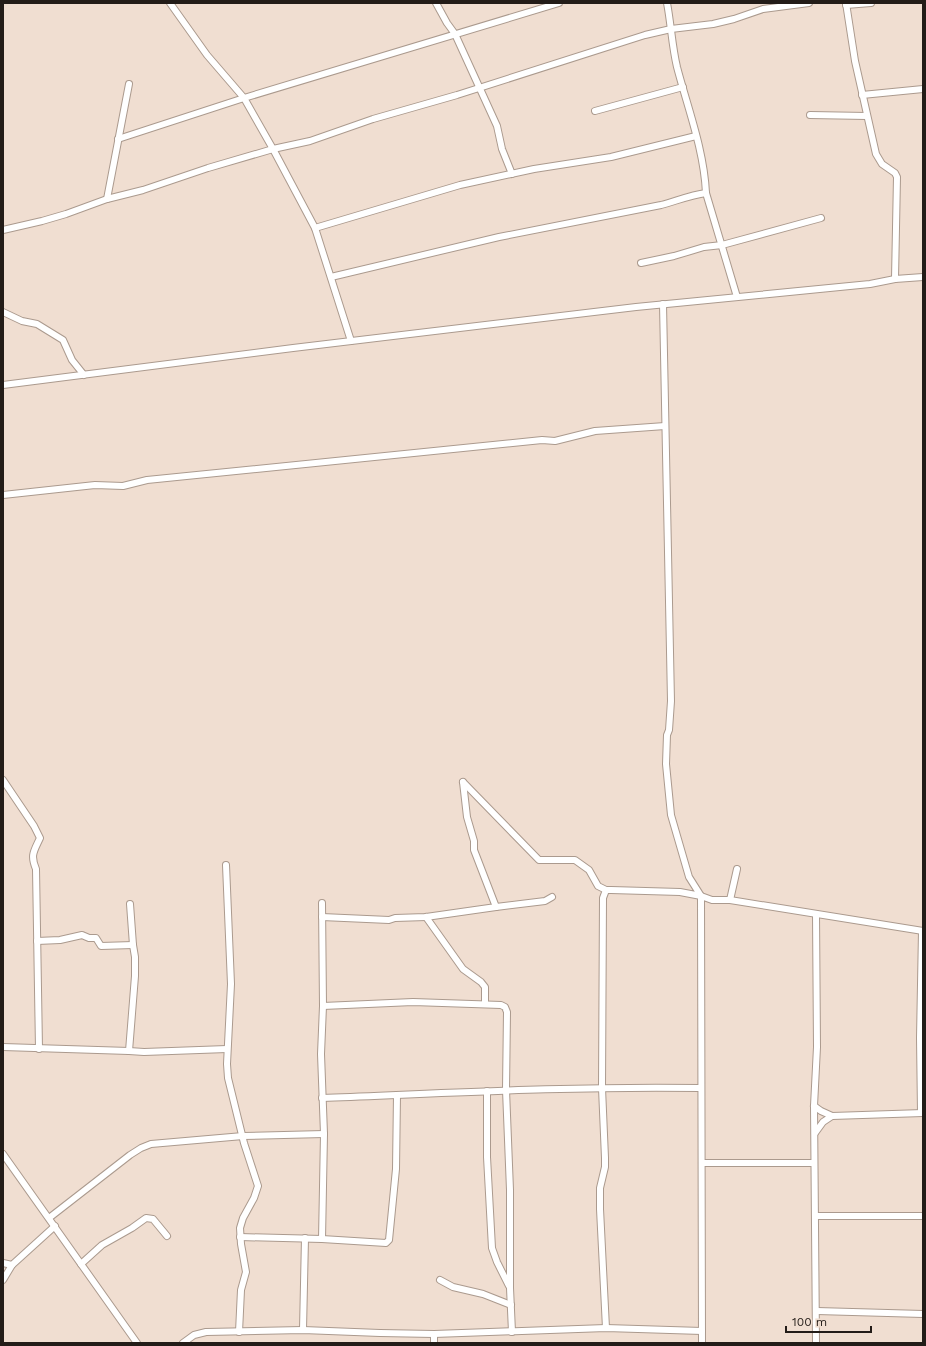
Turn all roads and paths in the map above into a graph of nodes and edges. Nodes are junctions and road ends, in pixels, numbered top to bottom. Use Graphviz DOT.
graph roads {
  1 [pos="170,3"];
  2 [pos="436,3"];
  3 [pos="560,3"];
  4 [pos="667,3"];
  5 [pos="809,3"];
  6 [pos="871,3"];
  7 [pos="846,4"];
  8 [pos="671,29"];
  9 [pos="455,34"];
  10 [pos="130,84"];
  11 [pos="479,87"];
  12 [pos="683,87"];
  13 [pos="923,89"];
  14 [pos="862,95"];
  15 [pos="244,98"];
  16 [pos="594,111"];
  17 [pos="810,115"];
  18 [pos="867,116"];
  19 [pos="696,136"];
  20 [pos="118,139"];
  21 [pos="273,149"];
  22 [pos="512,174"];
  23 [pos="706,193"];
  24 [pos="107,199"];
  25 [pos="821,218"];
  26 [pos="315,228"];
  27 [pos="3,230"];
  28 [pos="722,244"];
  29 [pos="641,263"];
  30 [pos="330,277"];
  31 [pos="923,277"];
  32 [pos="895,279"];
  33 [pos="737,297"];
  34 [pos="663,304"];
  35 [pos="3,312"];
  36 [pos="351,341"];
  37 [pos="84,375"];
  38 [pos="3,385"];
  39 [pos="665,426"];
  40 [pos="3,495"];
  41 [pos="3,780"];
  42 [pos="226,865"];
  43 [pos="736,869"];
  44 [pos="606,890"];
  45 [pos="700,896"];
  46 [pos="552,897"];
  47 [pos="730,900"];
  48 [pos="322,903"];
  49 [pos="130,904"];
  50 [pos="496,908"];
  51 [pos="816,914"];
  52 [pos="322,917"];
  53 [pos="426,917"];
  54 [pos="923,931"];
  55 [pos="37,941"];
  56 [pos="133,945"];
  57 [pos="485,1004"];
  58 [pos="323,1006"];
  59 [pos="3,1047"];
  60 [pos="227,1048"];
  61 [pos="39,1049"];
  62 [pos="129,1050"];
  63 [pos="602,1088"];
  64 [pos="701,1088"];
  65 [pos="506,1090"];
  66 [pos="487,1091"];
  67 [pos="397,1095"];
  68 [pos="322,1098"];
  69 [pos="814,1106"];
  70 [pos="922,1113"];
  71 [pos="832,1116"];
  72 [pos="324,1134"];
  73 [pos="815,1134"];
  74 [pos="243,1136"];
  75 [pos="3,1154"];
  76 [pos="702,1163"];
  77 [pos="814,1163"];
  78 [pos="816,1216"];
  79 [pos="923,1216"];
  80 [pos="49,1218"];
  81 [pos="54,1226"];
  82 [pos="166,1236"];
  83 [pos="240,1237"];
  84 [pos="305,1238"];
  85 [pos="322,1239"];
  86 [pos="3,1263"];
  87 [pos="12,1264"];
  88 [pos="81,1264"];
  89 [pos="3,1280"];
  90 [pos="440,1280"];
  91 [pos="510,1288"];
  92 [pos="511,1305"];
  93 [pos="816,1311"];
  94 [pos="923,1314"];
  95 [pos="606,1328"];
  96 [pos="303,1330"];
  97 [pos="702,1331"];
  98 [pos="239,1332"];
  99 [pos="512,1332"];
  100 [pos="434,1334"];
  101 [pos="137,1343"];
  102 [pos="183,1343"];
  103 [pos="434,1343"];
  104 [pos="702,1343"];
  105 [pos="816,1343"];
  1 -- 15 [label="street"];
  2 -- 9 [label="street"];
  3 -- 9 [label="street"];
  4 -- 8 [label="street"];
  5 -- 8 [label="street"];
  6 -- 7 [label="street"];
  7 -- 14 [label="street"];
  8 -- 11 [label="street"];
  8 -- 12 [label="street"];
  9 -- 11 [label="street"];
  9 -- 15 [label="street"];
  10 -- 20 [label="street"];
  11 -- 21 [label="street"];
  11 -- 22 [label="street"];
  12 -- 16 [label="street"];
  12 -- 19 [label="street"];
  13 -- 14 [label="street"];
  14 -- 18 [label="street"];
  15 -- 20 [label="street"];
  15 -- 21 [label="street"];
  17 -- 18 [label="street"];
  18 -- 32 [label="street"];
  19 -- 22 [label="street"];
  19 -- 23 [label="street"];
  20 -- 24 [label="street"];
  21 -- 24 [label="street"];
  21 -- 26 [label="street"];
  22 -- 26 [label="street"];
  23 -- 28 [label="street"];
  23 -- 30 [label="street"];
  24 -- 27 [label="street"];
  25 -- 28 [label="street"];
  26 -- 30 [label="street"];
  28 -- 29 [label="street"];
  28 -- 33 [label="street"];
  30 -- 36 [label="street"];
  31 -- 32 [label="street"];
  32 -- 33 [label="street"];
  33 -- 34 [label="street"];
  34 -- 36 [label="street"];
  34 -- 39 [label="street"];
  35 -- 37 [label="street"];
  36 -- 37 [label="street"];
  37 -- 38 [label="street"];
  39 -- 40 [label="street"];
  39 -- 45 [label="street"];
  41 -- 55 [label="street"];
  42 -- 60 [label="street"];
  43 -- 47 [label="street"];
  44 -- 45 [label="street"];
  44 -- 50 [label="street"];
  44 -- 63 [label="street"];
  45 -- 47 [label="street"];
  45 -- 64 [label="street"];
  46 -- 50 [label="street"];
  47 -- 51 [label="street"];
  48 -- 52 [label="street"];
  49 -- 56 [label="street"];
  50 -- 53 [label="street"];
  51 -- 54 [label="street"];
  51 -- 69 [label="street"];
  52 -- 53 [label="street"];
  52 -- 58 [label="street"];
  53 -- 57 [label="street"];
  54 -- 70 [label="street"];
  55 -- 56 [label="street"];
  55 -- 61 [label="street"];
  56 -- 62 [label="street"];
  57 -- 58 [label="street"];
  57 -- 65 [label="street"];
  58 -- 68 [label="street"];
  59 -- 61 [label="street"];
  60 -- 62 [label="street"];
  60 -- 74 [label="street"];
  61 -- 62 [label="street"];
  63 -- 64 [label="street"];
  63 -- 65 [label="street"];
  63 -- 95 [label="street"];
  64 -- 76 [label="street"];
  65 -- 66 [label="street"];
  65 -- 91 [label="street"];
  66 -- 67 [label="street"];
  66 -- 91 [label="street"];
  67 -- 68 [label="street"];
  67 -- 85 [label="street"];
  68 -- 72 [label="street"];
  69 -- 71 [label="street"];
  69 -- 73 [label="street"];
  70 -- 71 [label="street"];
  71 -- 73 [label="street"];
  72 -- 74 [label="street"];
  72 -- 85 [label="street"];
  73 -- 77 [label="street"];
  74 -- 80 [label="street"];
  74 -- 83 [label="street"];
  75 -- 80 [label="street"];
  76 -- 77 [label="street"];
  76 -- 97 [label="street"];
  77 -- 78 [label="street"];
  78 -- 79 [label="street"];
  78 -- 93 [label="street"];
  80 -- 81 [label="street"];
  81 -- 87 [label="street"];
  81 -- 88 [label="street"];
  82 -- 88 [label="street"];
  83 -- 84 [label="street"];
  83 -- 98 [label="street"];
  84 -- 85 [label="street"];
  84 -- 96 [label="street"];
  86 -- 87 [label="street"];
  87 -- 89 [label="street"];
  88 -- 101 [label="street"];
  90 -- 92 [label="street"];
  91 -- 92 [label="street"];
  92 -- 99 [label="street"];
  93 -- 94 [label="street"];
  93 -- 105 [label="street"];
  95 -- 97 [label="street"];
  95 -- 99 [label="street"];
  96 -- 98 [label="street"];
  96 -- 100 [label="street"];
  97 -- 104 [label="street"];
  98 -- 102 [label="street"];
  99 -- 100 [label="street"];
  100 -- 103 [label="street"];
}
